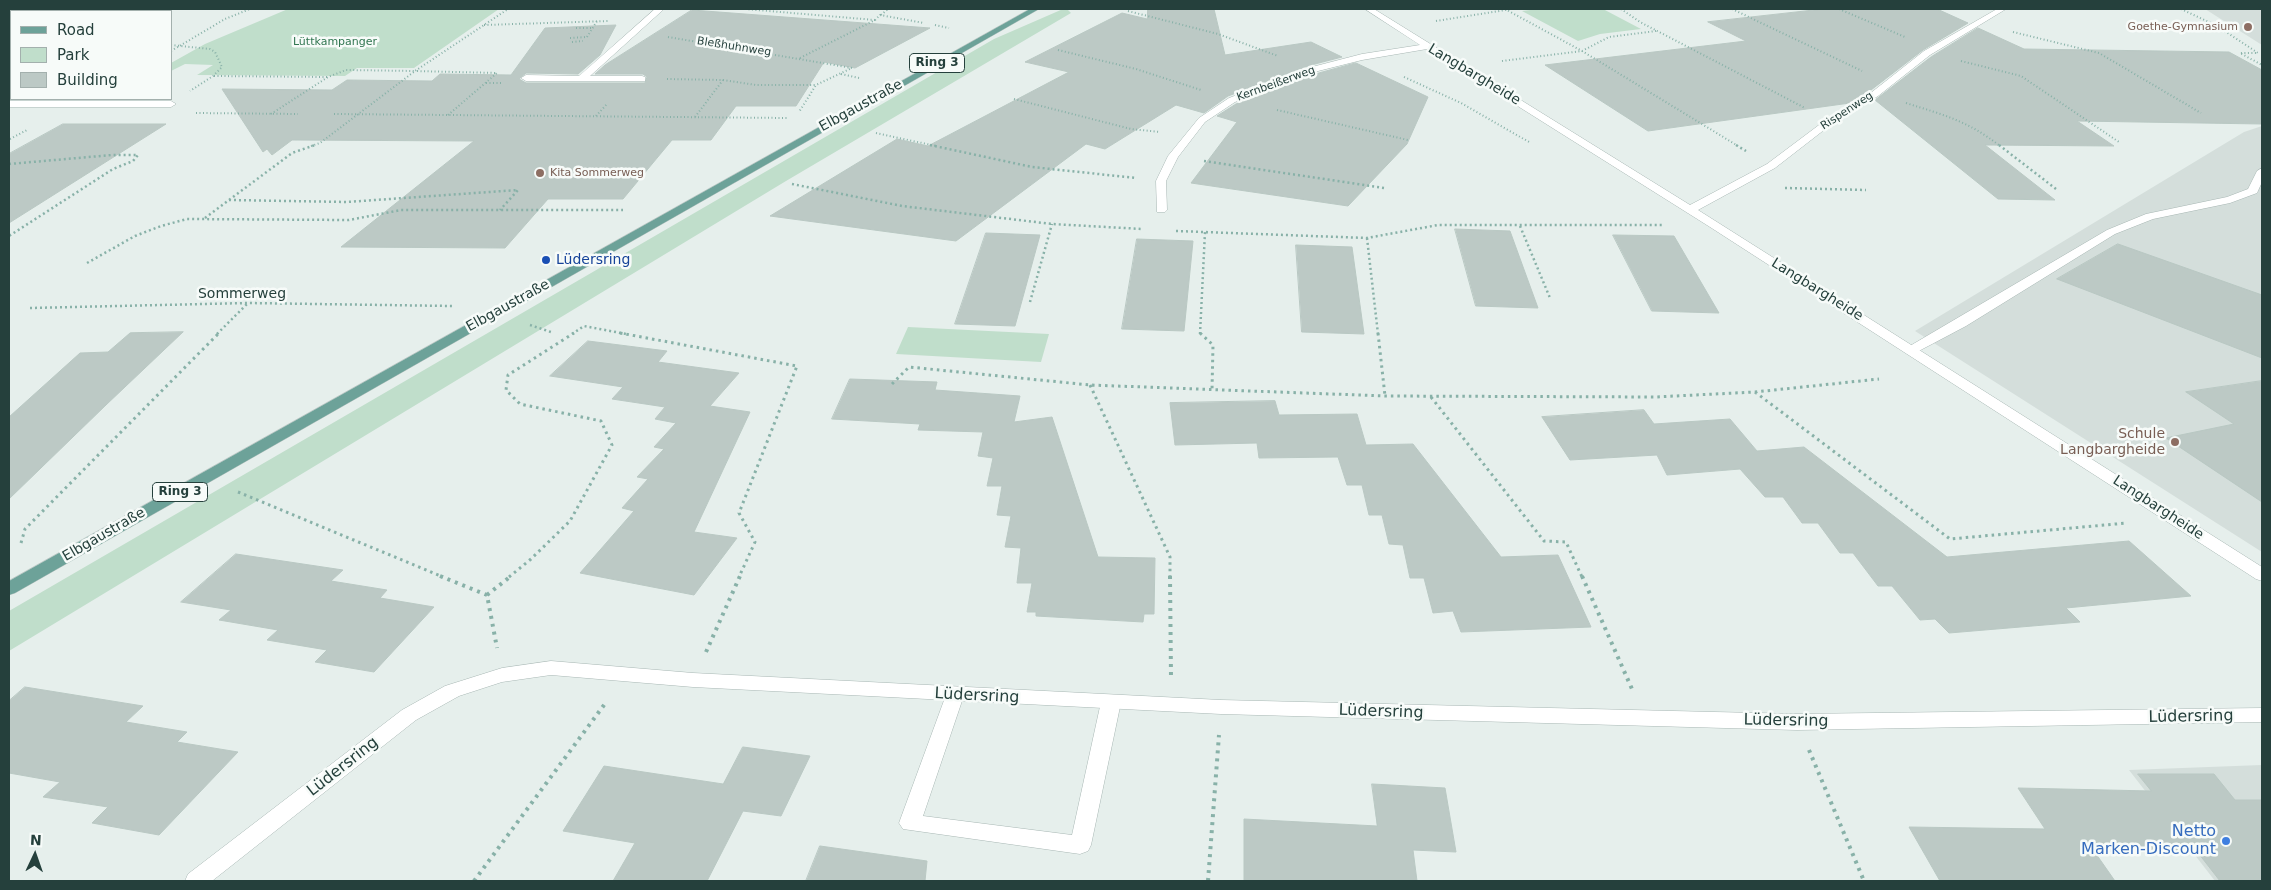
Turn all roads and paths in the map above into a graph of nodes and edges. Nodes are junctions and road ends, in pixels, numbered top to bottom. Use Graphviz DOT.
graph roads {
  1 [pos="250,9"];
  2 [pos="508,9"];
  3 [pos="660,9"];
  4 [pos="745,9"];
  5 [pos="888,9"];
  6 [pos="1035,9"];
  7 [pos="1369,9"];
  8 [pos="1506,9"];
  9 [pos="1512,9"];
  10 [pos="1621,9"];
  11 [pos="1732,9"];
  12 [pos="1839,9"];
  13 [pos="2002,9"];
  14 [pos="2181,9"];
  15 [pos="1128,11"];
  16 [pos="880,15"];
  17 [pos="613,20"];
  18 [pos="875,20"];
  19 [pos="924,23"];
  20 [pos="1977,23"];
  21 [pos="483,25"];
  22 [pos="936,25"];
  23 [pos="1398,27"];
  24 [pos="576,28"];
  25 [pos="593,28"];
  26 [pos="950,28"];
  27 [pos="1656,31"];
  28 [pos="587,37"];
  29 [pos="668,37"];
  30 [pos="570,38"];
  31 [pos="584,41"];
  32 [pos="572,42"];
  33 [pos="172,45"];
  34 [pos="181,45"];
  35 [pos="1428,46"];
  36 [pos="172,50"];
  37 [pos="1058,50"];
  38 [pos="1582,51"];
  39 [pos="1930,51"];
  40 [pos="1362,57"];
  41 [pos="799,58"];
  42 [pos="1461,65"];
  43 [pos="2262,65"];
  44 [pos="1315,69"];
  45 [pos="416,71"];
  46 [pos="840,74"];
  47 [pos="213,76"];
  48 [pos="328,76"];
  49 [pos="526,78"];
  50 [pos="582,78"];
  51 [pos="642,79"];
  52 [pos="866,79"];
  53 [pos="723,80"];
  54 [pos="1889,83"];
  55 [pos="816,85"];
  56 [pos="1875,94"];
  57 [pos="1014,99"];
  58 [pos="1232,100"];
  59 [pos="9,104"];
  60 [pos="171,104"];
  61 [pos="2201,113"];
  62 [pos="270,114"];
  63 [pos="334,114"];
  64 [pos="358,114"];
  65 [pos="448,115"];
  66 [pos="695,118"];
  67 [pos="1830,121"];
  68 [pos="876,133"];
  69 [pos="1189,135"];
  70 [pos="1408,140"];
  71 [pos="1529,142"];
  72 [pos="2119,142"];
  73 [pos="1173,156"];
  74 [pos="9,164"];
  75 [pos="1771,166"];
  76 [pos="2262,171"];
  77 [pos="1748,179"];
  78 [pos="1161,181"];
  79 [pos="792,184"];
  80 [pos="1384,188"];
  81 [pos="2056,189"];
  82 [pos="1866,190"];
  83 [pos="228,200"];
  84 [pos="499,210"];
  85 [pos="629,210"];
  86 [pos="1161,210"];
  87 [pos="1690,210"];
  88 [pos="204,218"];
  89 [pos="1052,224"];
  90 [pos="1714,225"];
  91 [pos="1520,226"];
  92 [pos="1142,229"];
  93 [pos="1169,230"];
  94 [pos="1205,232"];
  95 [pos="9,236"];
  96 [pos="1367,238"];
  97 [pos="87,263"];
  98 [pos="1550,298"];
  99 [pos="1030,302"];
  100 [pos="248,303"];
  101 [pos="453,306"];
  102 [pos="30,308"];
  103 [pos="1910,350"];
  104 [pos="1880,379"];
  105 [pos="892,384"];
  106 [pos="1090,385"];
  107 [pos="1212,390"];
  108 [pos="1755,392"];
  109 [pos="1384,396"];
  110 [pos="1431,396"];
  111 [pos="206,477"];
  112 [pos="2176,519"];
  113 [pos="21,543"];
  114 [pos="2262,575"];
  115 [pos="9,589"];
  116 [pos="487,595"];
  117 [pos="627,674"];
  118 [pos="502,675"];
  119 [pos="693,680"];
  120 [pos="955,695"];
  121 [pos="1111,702"];
  122 [pos="1171,706"];
  123 [pos="1222,708"];
  124 [pos="2262,716"];
  125 [pos="1645,719"];
  126 [pos="1797,722"];
  127 [pos="196,881"];
  128 [pos="474,881"];
  129 [pos="1208,881"];
  130 [pos="1864,881"];
  1 -- 34 [label="path"];
  2 -- 21 [label="path"];
  3 -- 50 [label="street"];
  4 -- 18 [label="path"];
  5 -- 16 [label="path"];
  6 -- 111 [label="main road, Elbgaustraße / Ring 3"];
  7 -- 23 [label="street, Langbargheide"];
  8 -- 9 [label="path"];
  8 -- 23 [label="path"];
  8 -- 38 [label="path"];
  10 -- 27 [label="path"];
  11 -- 54 [label="path"];
  12 -- 39 [label="path"];
  13 -- 20 [label="street, Rispenweg"];
  14 -- 43 [label="path"];
  15 -- 44 [label="path"];
  16 -- 18 [label="path"];
  16 -- 19 [label="path"];
  17 -- 21 [label="path"];
  18 -- 41 [label="path"];
  20 -- 39 [label="street, Rispenweg"];
  20 -- 61 [label="path"];
  21 -- 45 [label="path"];
  22 -- 26 [label="path"];
  23 -- 35 [label="street, Langbargheide"];
  24 -- 25 [label="path"];
  27 -- 38 [label="path"];
  27 -- 67 [label="path"];
  28 -- 30 [label="path"];
  29 -- 41 [label="path, Bleßhuhnweg"];
  31 -- 32 [label="path"];
  33 -- 34 [label="path"];
  34 -- 36 [label="path"];
  34 -- 47 [label="path"];
  35 -- 40 [label="street, Kernbeißerweg"];
  35 -- 42 [label="street, Langbargheide"];
  37 -- 58 [label="path"];
  38 -- 42 [label="path"];
  38 -- 75 [label="path"];
  39 -- 54 [label="street, Rispenweg"];
  39 -- 72 [label="path"];
  40 -- 44 [label="street, Kernbeißerweg"];
  40 -- 71 [label="path"];
  41 -- 46 [label="path, Bleßhuhnweg"];
  42 -- 87 [label="street, Langbargheide"];
  44 -- 58 [label="street, Kernbeißerweg"];
  45 -- 48 [label="path"];
  45 -- 64 [label="path"];
  45 -- 65 [label="path"];
  46 -- 52 [label="path"];
  46 -- 55 [label="path"];
  47 -- 48 [label="path"];
  47 -- 60 [label="path"];
  48 -- 62 [label="path"];
  49 -- 50 [label="street"];
  50 -- 51 [label="street"];
  51 -- 53 [label="path"];
  53 -- 55 [label="path"];
  53 -- 66 [label="path"];
  54 -- 56 [label="street, Rispenweg"];
  55 -- 66 [label="path"];
  56 -- 67 [label="street, Rispenweg"];
  56 -- 81 [label="path"];
  57 -- 69 [label="path"];
  58 -- 69 [label="street, Kernbeißerweg"];
  58 -- 70 [label="path"];
  59 -- 60 [label="street"];
  63 -- 64 [label="path"];
  64 -- 65 [label="path"];
  64 -- 83 [label="path"];
  65 -- 66 [label="path"];
  67 -- 75 [label="street, Rispenweg"];
  68 -- 78 [label="path"];
  69 -- 73 [label="street, Kernbeißerweg"];
  73 -- 78 [label="street, Kernbeißerweg"];
  73 -- 80 [label="path"];
  74 -- 95 [label="path"];
  75 -- 77 [label="street, Rispenweg"];
  76 -- 103 [label="street"];
  77 -- 82 [label="path"];
  77 -- 87 [label="street, Rispenweg"];
  78 -- 86 [label="street, Kernbeißerweg"];
  79 -- 89 [label="path"];
  83 -- 84 [label="path"];
  83 -- 88 [label="path"];
  84 -- 85 [label="path"];
  84 -- 88 [label="path"];
  87 -- 90 [label="street, Langbargheide"];
  88 -- 97 [label="path"];
  89 -- 92 [label="path"];
  89 -- 99 [label="path"];
  90 -- 91 [label="path"];
  90 -- 103 [label="street, Langbargheide"];
  91 -- 96 [label="path"];
  91 -- 98 [label="path"];
  93 -- 94 [label="path"];
  94 -- 96 [label="path"];
  94 -- 107 [label="path"];
  96 -- 109 [label="path"];
  100 -- 101 [label="path, Sommerweg"];
  100 -- 102 [label="path, Sommerweg"];
  100 -- 113 [label="path"];
  103 -- 112 [label="street, Langbargheide"];
  104 -- 108 [label="path"];
  105 -- 106 [label="path"];
  106 -- 107 [label="path"];
  106 -- 122 [label="path"];
  107 -- 109 [label="path"];
  108 -- 110 [label="path"];
  108 -- 112 [label="path"];
  109 -- 110 [label="path"];
  110 -- 125 [label="path"];
  111 -- 115 [label="main road, Elbgaustraße / Ring 3"];
  111 -- 116 [label="path"];
  112 -- 114 [label="street, Langbargheide"];
  116 -- 118 [label="path"];
  116 -- 119 [label="path"];
  117 -- 118 [label="street, Lüdersring"];
  117 -- 119 [label="street, Lüdersring"];
  117 -- 128 [label="path"];
  118 -- 127 [label="street, Lüdersring"];
  119 -- 120 [label="street, Lüdersring"];
  120 -- 121 [label="street, Lüdersring"];
  120 -- 121 [label="street"];
  121 -- 122 [label="street, Lüdersring"];
  122 -- 123 [label="street, Lüdersring"];
  123 -- 125 [label="street, Lüdersring"];
  123 -- 129 [label="path"];
  124 -- 126 [label="street, Lüdersring"];
  125 -- 126 [label="street, Lüdersring"];
  126 -- 130 [label="path"];
}
